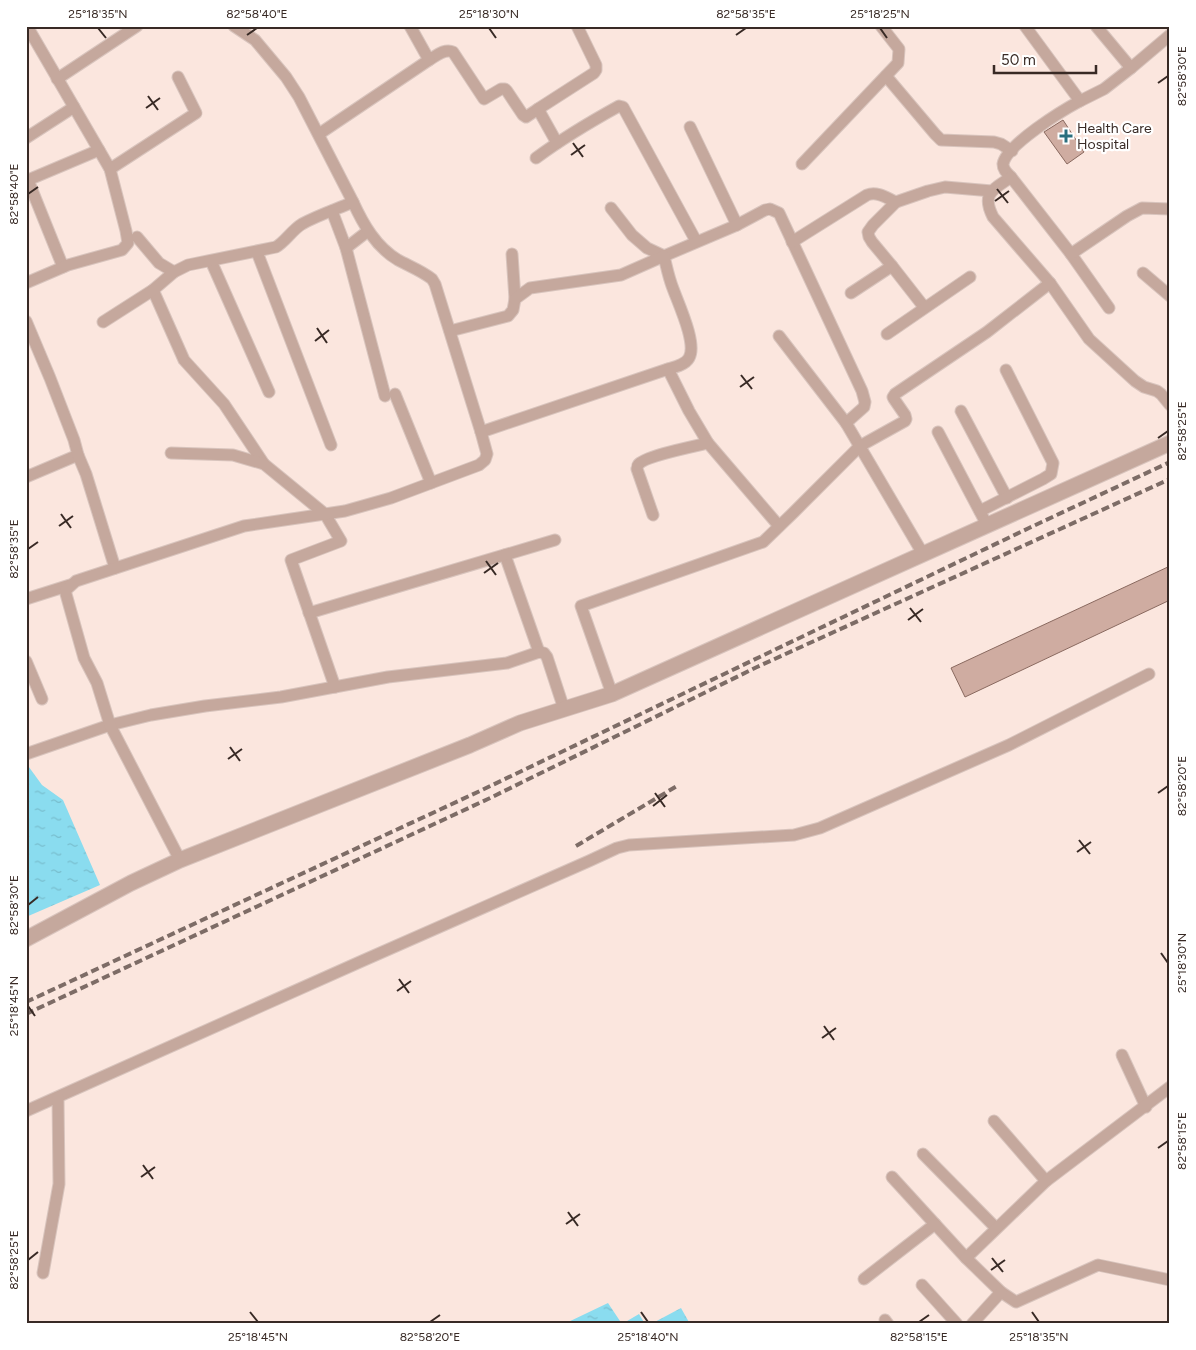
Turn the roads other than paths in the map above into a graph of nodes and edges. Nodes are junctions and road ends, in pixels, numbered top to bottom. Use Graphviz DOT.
graph roads {
  1 [pos="27,26"];
  2 [pos="137,26"];
  3 [pos="234,26"];
  4 [pos="410,26"];
  5 [pos="577,26"];
  6 [pos="881,26"];
  7 [pos="1096,26"];
  8 [pos="1028,27"];
  9 [pos="1170,35"];
  10 [pos="31,45"];
  11 [pos="429,60"];
  12 [pos="1131,68"];
  13 [pos="886,76"];
  14 [pos="178,77"];
  15 [pos="57,79"];
  16 [pos="1080,100"];
  17 [pos="74,107"];
  18 [pos="538,109"];
  19 [pos="690,127"];
  20 [pos="319,134"];
  21 [pos="26,138"];
  22 [pos="557,142"];
  23 [pos="99,150"];
  24 [pos="1012,151"];
  25 [pos="536,158"];
  26 [pos="802,164"];
  27 [pos="110,169"];
  28 [pos="1011,177"];
  29 [pos="992,191"];
  30 [pos="353,202"];
  31 [pos="896,202"];
  32 [pos="611,208"];
  33 [pos="1170,209"];
  34 [pos="332,211"];
  35 [pos="736,225"];
  36 [pos="368,232"];
  37 [pos="136,237"];
  38 [pos="696,242"];
  39 [pos="792,242"];
  40 [pos="346,248"];
  41 [pos="257,252"];
  42 [pos="512,254"];
  43 [pos="1071,254"];
  44 [pos="664,256"];
  45 [pos="211,261"];
  46 [pos="892,266"];
  47 [pos="63,267"];
  48 [pos="174,272"];
  49 [pos="1143,273"];
  50 [pos="970,277"];
  51 [pos="1050,283"];
  52 [pos="26,284"];
  53 [pos="153,290"];
  54 [pos="851,293"];
  55 [pos="1170,296"];
  56 [pos="515,299"];
  57 [pos="924,307"];
  58 [pos="1109,308"];
  59 [pos="103,322"];
  60 [pos="27,324"];
  61 [pos="450,331"];
  62 [pos="887,334"];
  63 [pos="779,336"];
  64 [pos="668,369"];
  65 [pos="1006,370"];
  66 [pos="269,392"];
  67 [pos="1170,406"];
  68 [pos="961,411"];
  69 [pos="846,423"];
  70 [pos="481,432"];
  71 [pos="938,432"];
  72 [pos="1170,442"];
  73 [pos="708,443"];
  74 [pos="331,446"];
  75 [pos="860,446"];
  76 [pos="172,453"];
  77 [pos="78,455"];
  78 [pos="264,464"];
  79 [pos="26,477"];
  80 [pos="431,483"];
  81 [pos="1007,498"];
  82 [pos="980,511"];
  83 [pos="325,514"];
  84 [pos="654,515"];
  85 [pos="987,525"];
  86 [pos="779,526"];
  87 [pos="555,540"];
  88 [pos="923,554"];
  89 [pos="505,555"];
  90 [pos="115,568"];
  91 [pos="70,585"];
  92 [pos="26,599"];
  93 [pos="309,613"];
  94 [pos="539,652"];
  95 [pos="26,661"];
  96 [pos="1149,674"];
  97 [pos="335,687"];
  98 [pos="612,694"];
  99 [pos="42,699"];
  100 [pos="564,709"];
  101 [pos="110,724"];
  102 [pos="26,754"];
  103 [pos="180,860"];
  104 [pos="26,939"];
  105 [pos="1122,1055"];
  106 [pos="1170,1087"];
  107 [pos="58,1098"];
  108 [pos="1146,1106"];
  109 [pos="26,1111"];
  110 [pos="994,1121"];
  111 [pos="923,1154"];
  112 [pos="892,1177"];
  113 [pos="1046,1181"];
  114 [pos="935,1224"];
  115 [pos="996,1228"];
  116 [pos="966,1258"];
  117 [pos="43,1273"];
  118 [pos="864,1279"];
  119 [pos="1170,1280"];
  120 [pos="922,1285"];
  121 [pos="1001,1292"];
  122 [pos="958,1324"];
  123 [pos="972,1324"];
  1 -- 10 [label="street"];
  2 -- 15 [label="street"];
  3 -- 20 [label="street"];
  4 -- 11 [label="street"];
  5 -- 18 [label="street"];
  6 -- 13 [label="street"];
  7 -- 12 [label="street"];
  8 -- 16 [label="street"];
  9 -- 12 [label="street"];
  10 -- 15 [label="street"];
  11 -- 18 [label="street"];
  11 -- 20 [label="street"];
  12 -- 16 [label="street"];
  13 -- 24 [label="street"];
  13 -- 26 [label="street"];
  14 -- 27 [label="street"];
  15 -- 17 [label="street"];
  16 -- 24 [label="street"];
  17 -- 21 [label="street"];
  17 -- 23 [label="street"];
  18 -- 22 [label="street"];
  19 -- 35 [label="street"];
  20 -- 30 [label="street"];
  22 -- 25 [label="street"];
  22 -- 38 [label="street"];
  23 -- 27 [label="street"];
  23 -- 47 [label="street"];
  24 -- 28 [label="street"];
  27 -- 47 [label="street"];
  28 -- 29 [label="street"];
  28 -- 43 [label="street"];
  29 -- 31 [label="street"];
  29 -- 51 [label="street"];
  30 -- 34 [label="street"];
  30 -- 36 [label="street"];
  31 -- 39 [label="street"];
  31 -- 46 [label="street"];
  32 -- 44 [label="street"];
  33 -- 43 [label="street"];
  34 -- 40 [label="street"];
  34 -- 41 [label="street"];
  35 -- 38 [label="street"];
  35 -- 39 [label="street"];
  36 -- 40 [label="street"];
  36 -- 61 [label="street"];
  37 -- 48 [label="street"];
  38 -- 44 [label="street"];
  39 -- 69 [label="street"];
  40 -- 80 [label="street"];
  41 -- 45 [label="street"];
  41 -- 74 [label="street"];
  42 -- 56 [label="street"];
  43 -- 58 [label="street"];
  44 -- 56 [label="street"];
  44 -- 64 [label="street"];
  45 -- 48 [label="street"];
  45 -- 66 [label="street"];
  46 -- 54 [label="street"];
  46 -- 57 [label="street"];
  47 -- 52 [label="street"];
  48 -- 53 [label="street"];
  49 -- 55 [label="street"];
  50 -- 57 [label="street"];
  51 -- 67 [label="street"];
  51 -- 75 [label="street"];
  53 -- 59 [label="street"];
  53 -- 78 [label="street"];
  56 -- 61 [label="street"];
  57 -- 62 [label="street"];
  60 -- 77 [label="street"];
  61 -- 70 [label="street"];
  63 -- 69 [label="street"];
  64 -- 70 [label="street"];
  64 -- 73 [label="street"];
  65 -- 81 [label="street"];
  68 -- 81 [label="street"];
  69 -- 75 [label="street"];
  70 -- 80 [label="street"];
  71 -- 82 [label="street"];
  72 -- 85 [label="street"];
  73 -- 84 [label="street"];
  73 -- 86 [label="street"];
  75 -- 86 [label="street"];
  75 -- 88 [label="street"];
  76 -- 78 [label="street"];
  77 -- 79 [label="street"];
  77 -- 90 [label="street"];
  78 -- 83 [label="street"];
  80 -- 83 [label="street"];
  81 -- 82 [label="street"];
  82 -- 85 [label="street"];
  83 -- 90 [label="street"];
  83 -- 93 [label="street"];
  85 -- 88 [label="street"];
  86 -- 98 [label="street"];
  87 -- 89 [label="street"];
  88 -- 98 [label="street"];
  89 -- 93 [label="street"];
  89 -- 94 [label="street"];
  90 -- 91 [label="street"];
  91 -- 92 [label="street"];
  91 -- 101 [label="street"];
  93 -- 97 [label="street"];
  94 -- 97 [label="street"];
  94 -- 100 [label="street"];
  95 -- 99 [label="street"];
  96 -- 107 [label="street"];
  97 -- 101 [label="street"];
  98 -- 100 [label="street"];
  100 -- 103 [label="street"];
  101 -- 102 [label="street"];
  101 -- 103 [label="street"];
  103 -- 104 [label="street"];
  105 -- 108 [label="street"];
  106 -- 108 [label="street"];
  107 -- 109 [label="street"];
  107 -- 117 [label="street"];
  108 -- 113 [label="street"];
  110 -- 113 [label="street"];
  111 -- 115 [label="street"];
  112 -- 114 [label="street"];
  113 -- 115 [label="street"];
  114 -- 116 [label="street"];
  114 -- 118 [label="street"];
  115 -- 116 [label="street"];
  116 -- 121 [label="street"];
  119 -- 121 [label="street"];
  120 -- 122 [label="street"];
  121 -- 123 [label="street"];
}
